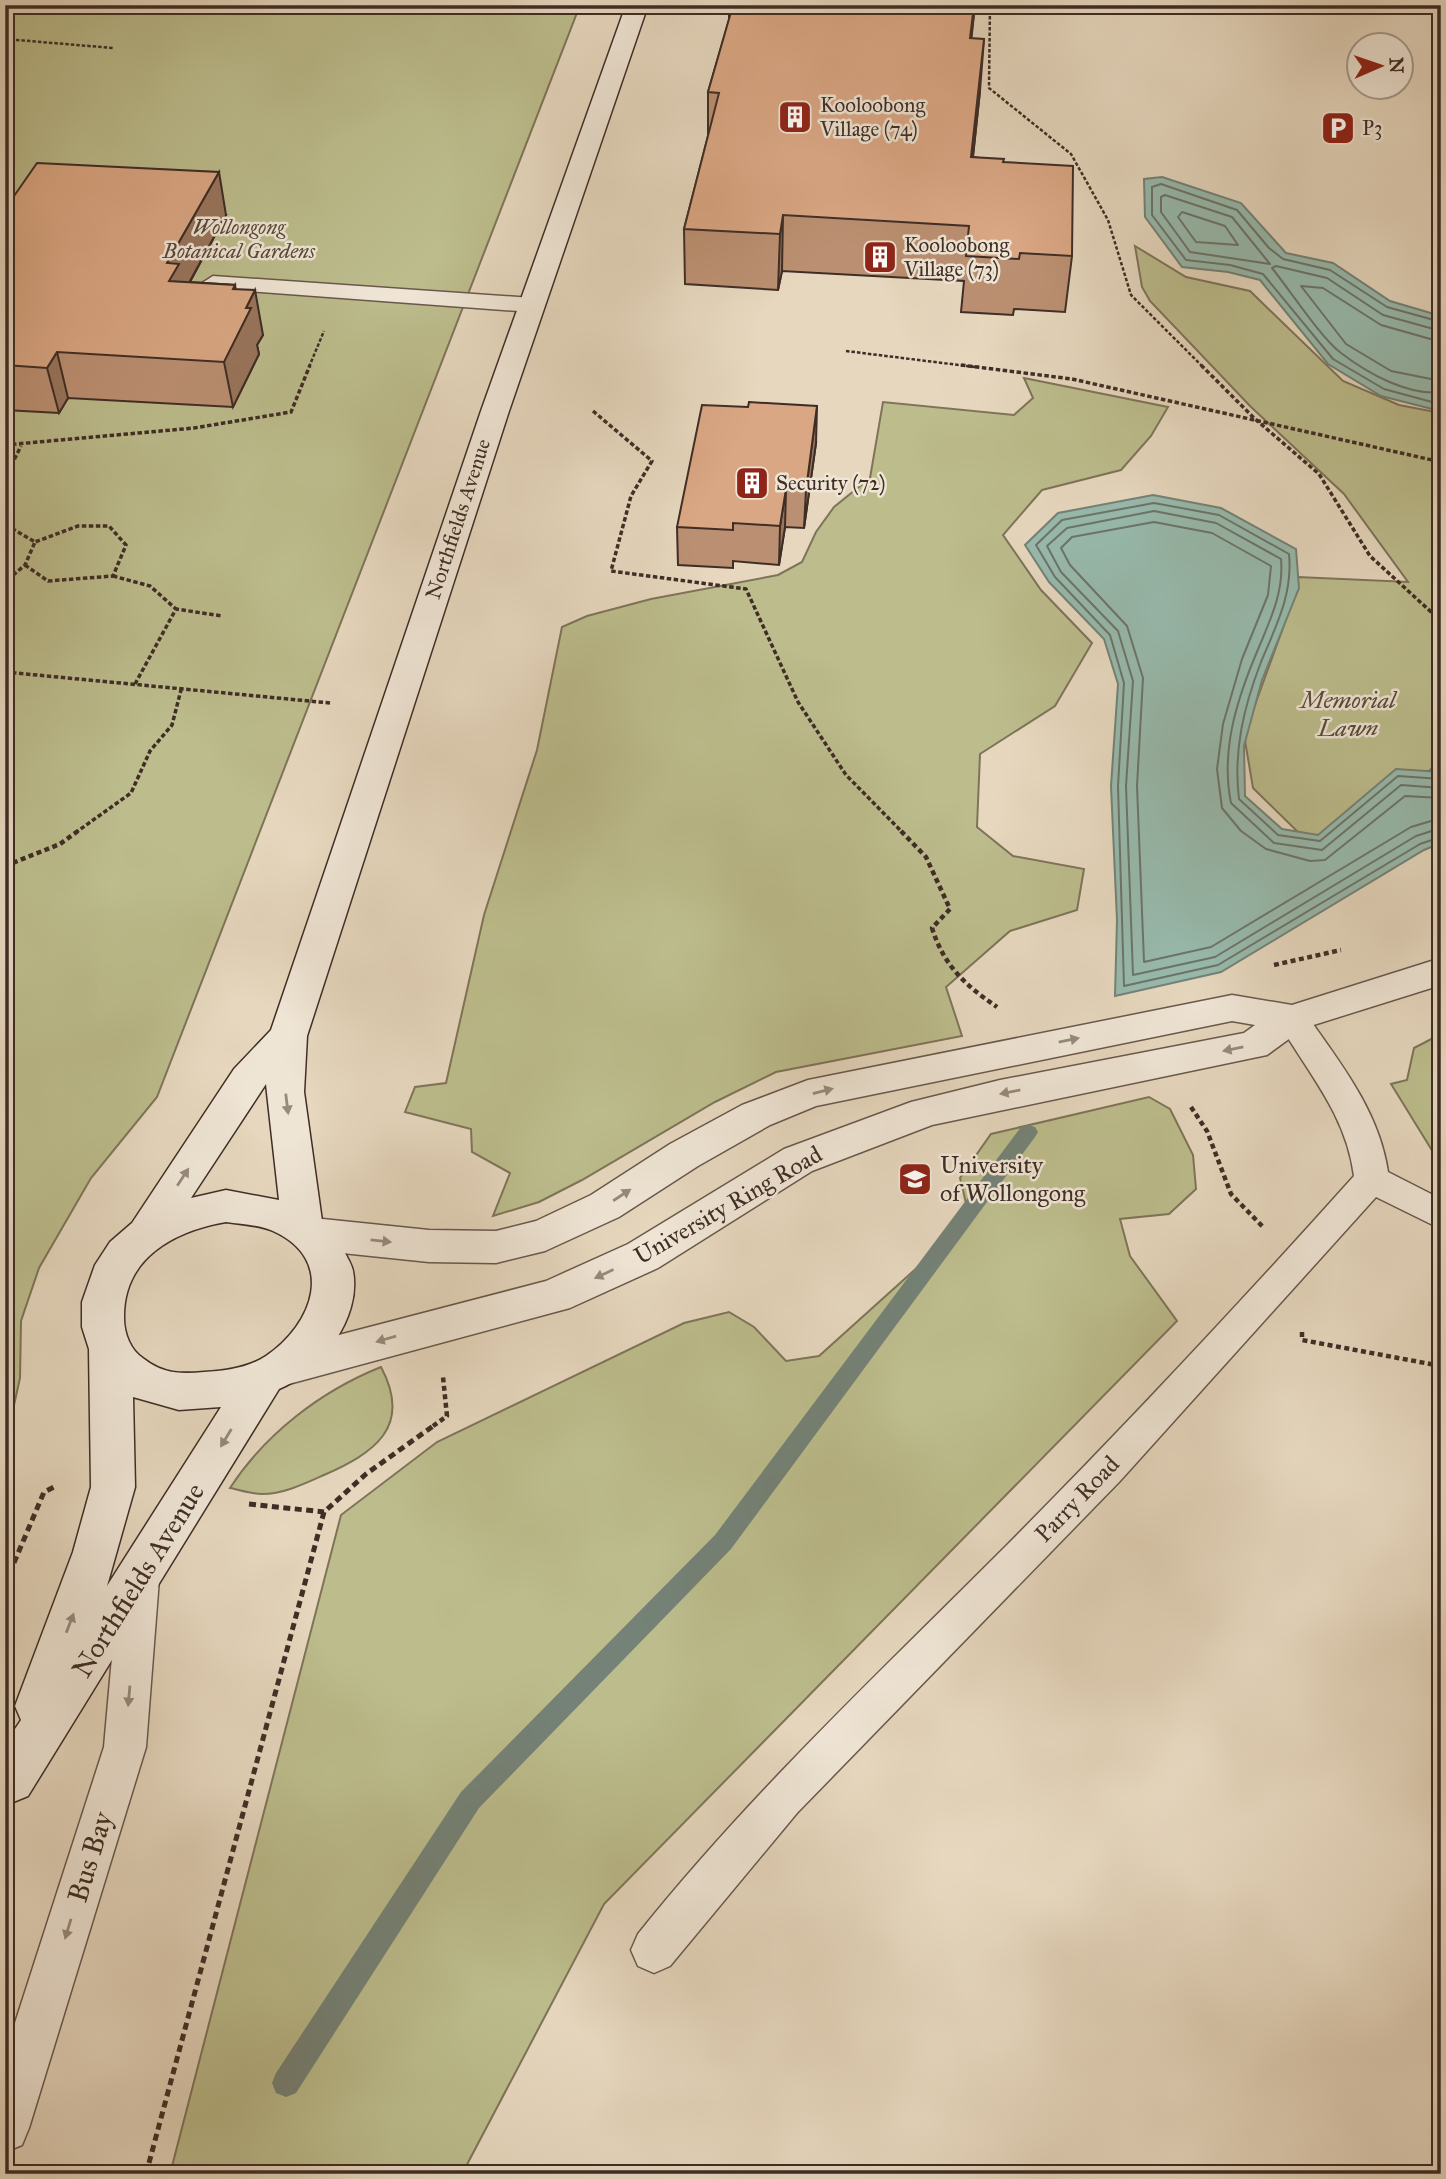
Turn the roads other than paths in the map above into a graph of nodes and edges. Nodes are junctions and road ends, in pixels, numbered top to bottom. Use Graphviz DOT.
graph roads {
  1 [pos="637,5"];
  2 [pos="213,282"];
  3 [pos="532,305"];
  4 [pos="1441,971"];
  5 [pos="1292,1018"];
  6 [pos="288,1036"];
  7 [pos="1372,1179"];
  8 [pos="1441,1215"];
  9 [pos="308,1230"];
  10 [pos="146,1234"];
  11 [pos="110,1350"];
  12 [pos="274,1373"];
  13 [pos="139,1579"];
  14 [pos="8,1788"];
  15 [pos="654,1950"];
  16 [pos="5,2128"];
  1 -- 3 [label="main road, Northfields Avenue"];
  2 -- 3 [label="lane"];
  3 -- 6 [label="main road, Northfields Avenue"];
  4 -- 5 [label="main road, University Ring Road"];
  5 -- 7 [label="lane"];
  9 -- 5 [label="main road, University Ring Road, one-way"];
  5 -- 12 [label="main road, University Ring Road, one-way"];
  6 -- 9 [label="main road, Northfields Avenue, one-way"];
  10 -- 6 [label="main road, Northfields Avenue, one-way"];
  7 -- 8 [label="lane"];
  7 -- 15 [label="lane, Parry Road"];
  9 -- 10 [label="main road"];
  9 -- 12 [label="main road"];
  10 -- 11 [label="main road"];
  11 -- 12 [label="main road"];
  14 -- 11 [label="main road, Northfields Avenue, one-way"];
  12 -- 13 [label="main road, Northfields Avenue, one-way"];
  13 -- 14 [label="main road, Northfields Avenue"];
  13 -- 16 [label="lane, Bus Bay, one-way"];
}
